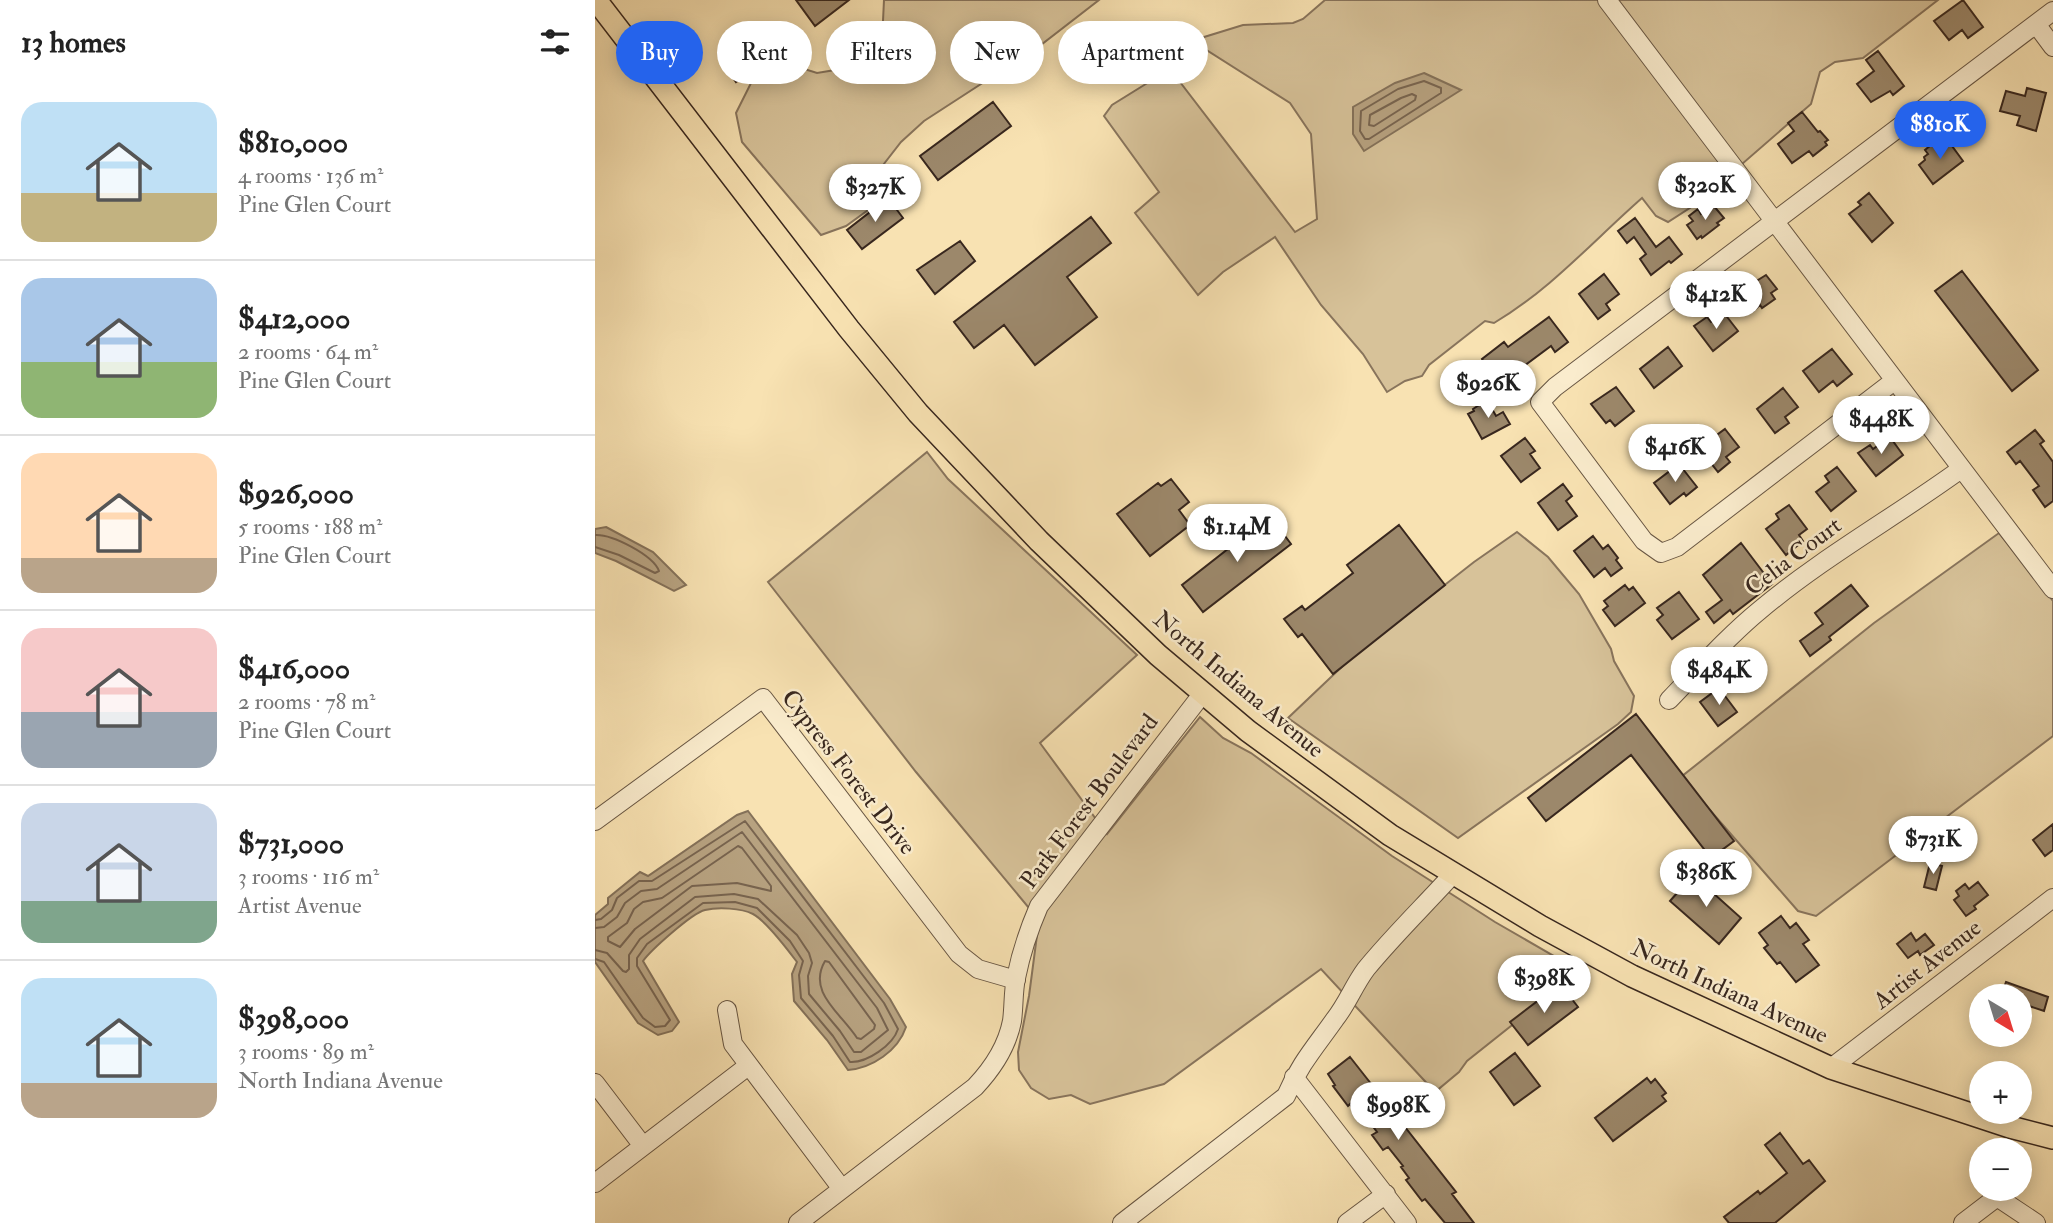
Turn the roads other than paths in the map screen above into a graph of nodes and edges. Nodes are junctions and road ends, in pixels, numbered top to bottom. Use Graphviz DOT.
graph roads {
  1 [pos="596,0"];
  2 [pos="1607,0"];
  3 [pos="2053,11"];
  4 [pos="2036,24"];
  5 [pos="2053,47"];
  6 [pos="1774,220"];
  7 [pos="1894,381"];
  8 [pos="1961,469"];
  9 [pos="2053,589"];
  10 [pos="1203,693"];
  11 [pos="1669,700"];
  12 [pos="595,821"];
  13 [pos="1453,874"];
  14 [pos="2053,898"];
  15 [pos="1016,980"];
  16 [pos="727,1010"];
  17 [pos="748,1066"];
  18 [pos="1831,1068"];
  19 [pos="1294,1077"];
  20 [pos="595,1083"];
  21 [pos="2053,1138"];
  22 [pos="643,1146"];
  23 [pos="595,1183"];
  24 [pos="842,1189"];
  25 [pos="1386,1194"];
  26 [pos="798,1223"];
  27 [pos="1122,1223"];
  28 [pos="1347,1223"];
  29 [pos="1407,1223"];
  30 [pos="1963,1223"];
  31 [pos="2036,1223"];
  1 -- 10 [label="main road, North Indiana Avenue"];
  2 -- 6 [label="street"];
  3 -- 4 [label="street"];
  4 -- 5 [label="street"];
  4 -- 6 [label="street"];
  6 -- 7 [label="street"];
  6 -- 7 [label="street"];
  7 -- 8 [label="street"];
  8 -- 9 [label="street"];
  8 -- 11 [label="street, Celia Court"];
  10 -- 13 [label="main road, North Indiana Avenue"];
  10 -- 15 [label="street, Park Forest Boulevard"];
  12 -- 15 [label="street, Cypress Forest Drive"];
  13 -- 18 [label="main road, North Indiana Avenue"];
  13 -- 19 [label="street"];
  14 -- 18 [label="street, Artist Avenue"];
  15 -- 24 [label="street, Park Forest Boulevard"];
  16 -- 17 [label="street"];
  17 -- 22 [label="street"];
  17 -- 24 [label="street"];
  18 -- 21 [label="main road, North Indiana Avenue"];
  19 -- 25 [label="street"];
  19 -- 27 [label="street"];
  20 -- 22 [label="street"];
  22 -- 23 [label="street"];
  24 -- 26 [label="street, Park Forest Boulevard"];
  25 -- 28 [label="street"];
  25 -- 29 [label="street"];
  30 -- 31 [label="street"];
}
